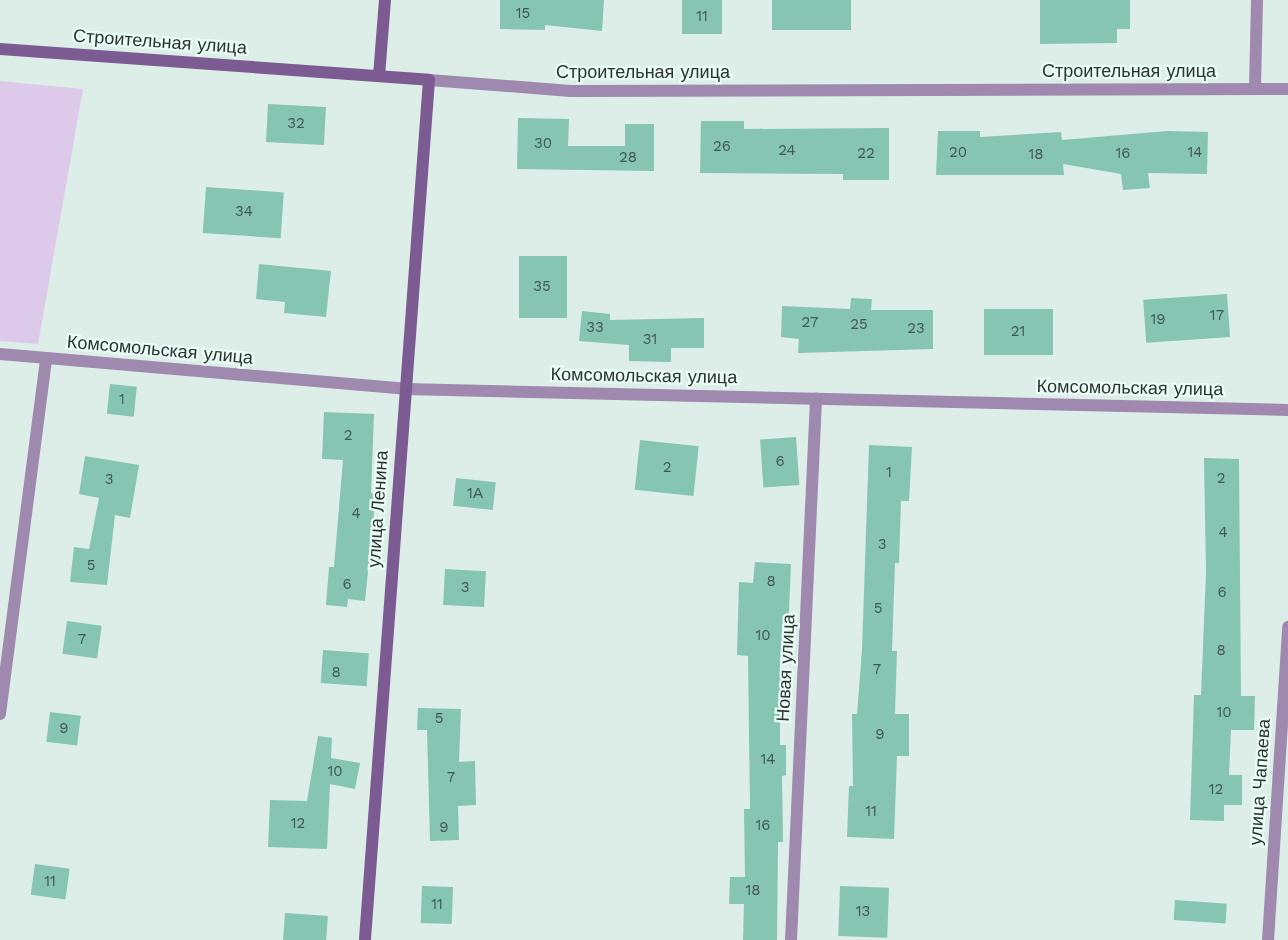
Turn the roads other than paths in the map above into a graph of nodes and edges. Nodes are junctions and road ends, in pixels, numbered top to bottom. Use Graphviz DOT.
graph roads {
  1 [pos="384,0"];
  2 [pos="1257,0"];
  3 [pos="0,49"];
  4 [pos="379,76"];
  5 [pos="429,80"];
  6 [pos="1255,88"];
  7 [pos="1288,89"];
  8 [pos="0,354"];
  9 [pos="46,358"];
  10 [pos="405,389"];
  11 [pos="816,399"];
  12 [pos="1288,410"];
  13 [pos="1288,627"];
  14 [pos="0,714"];
  15 [pos="365,940"];
  16 [pos="791,940"];
  17 [pos="1268,940"];
  1 -- 4 [label="street"];
  2 -- 6 [label="street"];
  3 -- 4 [label="street, Строительная улица"];
  4 -- 5 [label="street, Строительная улица"];
  5 -- 6 [label="street, Строительная улица"];
  5 -- 10 [label="street, улица Ленина"];
  6 -- 7 [label="street, Строительная улица"];
  8 -- 9 [label="street, Комсомольская улица"];
  9 -- 10 [label="street, Комсомольская улица"];
  9 -- 14 [label="street"];
  10 -- 11 [label="street, Комсомольская улица"];
  10 -- 15 [label="street, улица Ленина"];
  11 -- 12 [label="street, Комсомольская улица"];
  11 -- 16 [label="street, Новая улица"];
  13 -- 17 [label="street, улица Чапаева"];
}
